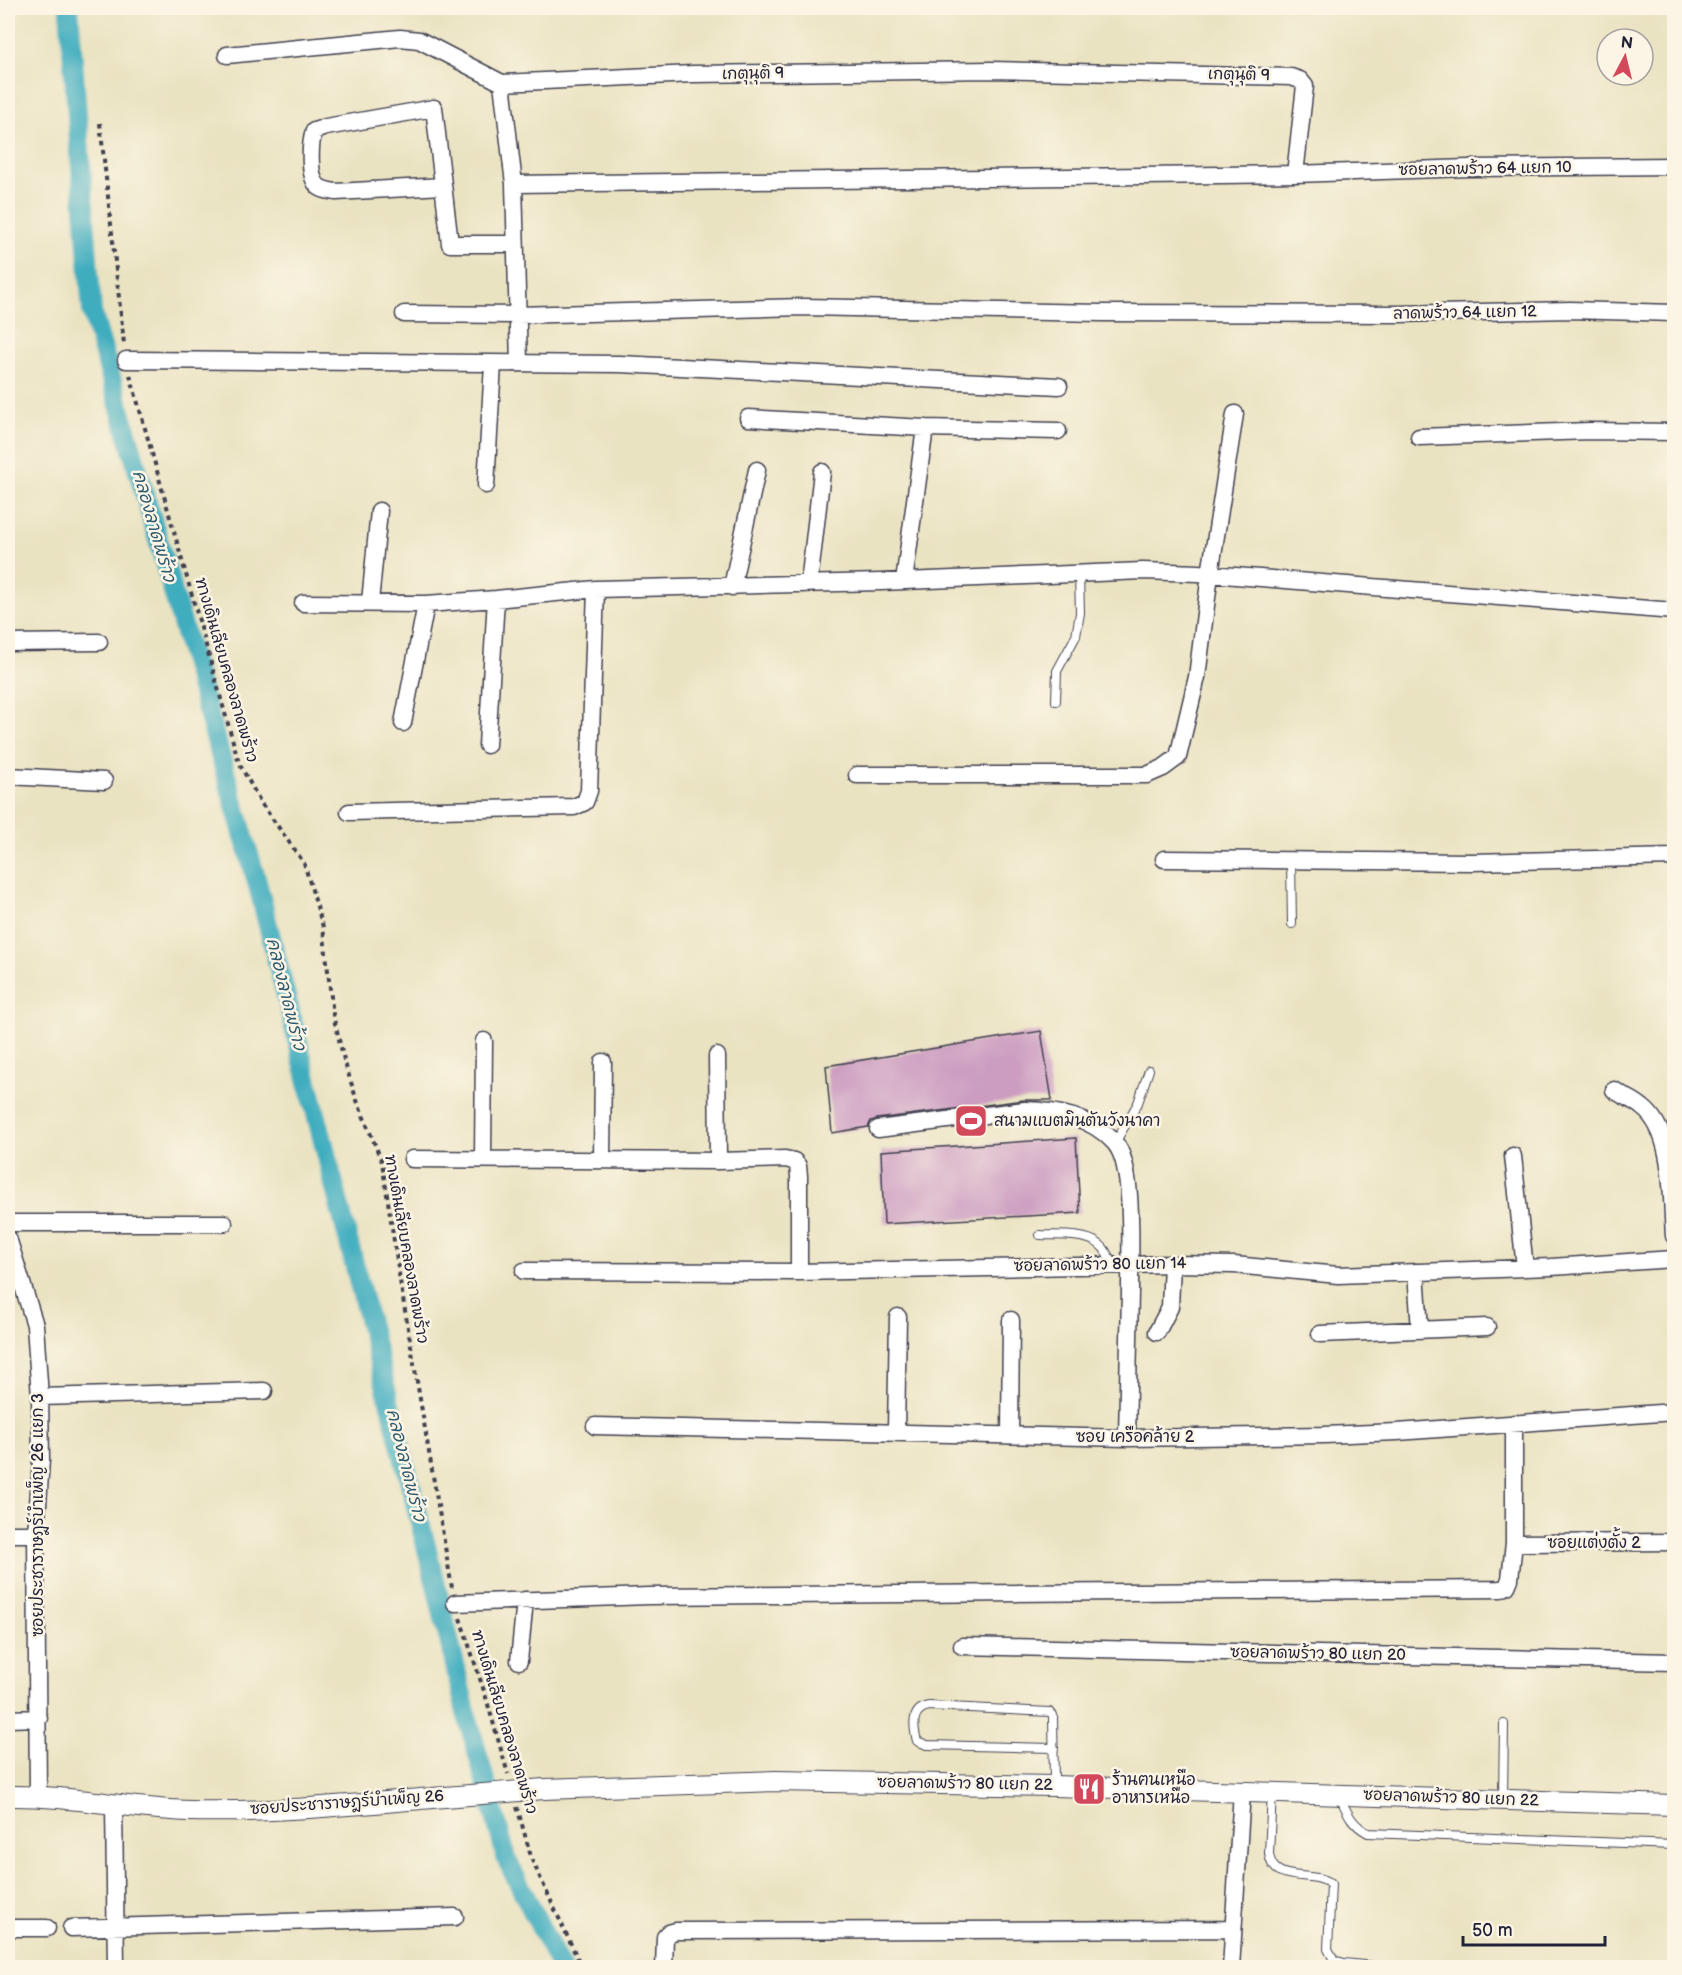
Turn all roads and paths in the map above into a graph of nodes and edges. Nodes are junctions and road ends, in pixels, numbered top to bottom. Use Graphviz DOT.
graph roads {
  1 [pos="226,55"];
  2 [pos="502,83"];
  3 [pos="100,123"];
  4 [pos="1674,166"];
  5 [pos="1295,174"];
  6 [pos="514,184"];
  7 [pos="443,186"];
  8 [pos="515,244"];
  9 [pos="1674,313"];
  10 [pos="404,314"];
  11 [pos="516,315"];
  12 [pos="126,360"];
  13 [pos="519,363"];
  14 [pos="493,364"];
  15 [pos="1059,386"];
  16 [pos="1235,414"];
  17 [pos="748,418"];
  18 [pos="925,428"];
  19 [pos="1058,431"];
  20 [pos="1674,432"];
  21 [pos="1419,437"];
  22 [pos="757,470"];
  23 [pos="822,472"];
  24 [pos="486,485"];
  25 [pos="379,511"];
  26 [pos="1079,574"];
  27 [pos="1210,574"];
  28 [pos="904,581"];
  29 [pos="809,584"];
  30 [pos="732,587"];
  31 [pos="596,589"];
  32 [pos="495,600"];
  33 [pos="370,602"];
  34 [pos="303,603"];
  35 [pos="426,604"];
  36 [pos="1674,611"];
  37 [pos="99,642"];
  38 [pos="8,643"];
  39 [pos="1056,701"];
  40 [pos="404,723"];
  41 [pos="487,745"];
  42 [pos="857,775"];
  43 [pos="8,776"];
  44 [pos="104,781"];
  45 [pos="349,812"];
  46 [pos="1674,857"];
  47 [pos="1164,859"];
  48 [pos="1290,860"];
  49 [pos="1292,924"];
  50 [pos="484,1041"];
  51 [pos="717,1056"];
  52 [pos="603,1062"];
  53 [pos="1149,1070"];
  54 [pos="1614,1090"];
  55 [pos="878,1129"];
  56 [pos="1114,1143"];
  57 [pos="1513,1156"];
  58 [pos="483,1158"];
  59 [pos="412,1159"];
  60 [pos="602,1160"];
  61 [pos="718,1161"];
  62 [pos="8,1223"];
  63 [pos="224,1223"];
  64 [pos="1040,1235"];
  65 [pos="1674,1236"];
  66 [pos="8,1238"];
  67 [pos="1674,1259"];
  68 [pos="1130,1264"];
  69 [pos="1172,1264"];
  70 [pos="1112,1265"];
  71 [pos="1525,1268"];
  72 [pos="524,1271"];
  73 [pos="799,1272"];
  74 [pos="1416,1272"];
  75 [pos="898,1317"];
  76 [pos="1011,1320"];
  77 [pos="1487,1327"];
  78 [pos="1420,1330"];
  79 [pos="1157,1332"];
  80 [pos="1320,1334"];
  81 [pos="264,1391"];
  82 [pos="40,1397"];
  83 [pos="1674,1412"];
  84 [pos="1514,1423"];
  85 [pos="595,1426"];
  86 [pos="896,1432"];
  87 [pos="1010,1435"];
  88 [pos="1127,1438"];
  89 [pos="8,1534"];
  90 [pos="36,1534"];
  91 [pos="1674,1542"];
  92 [pos="1515,1543"];
  93 [pos="525,1600"];
  94 [pos="454,1603"];
  95 [pos="963,1646"];
  96 [pos="519,1661"];
  97 [pos="1674,1662"];
  98 [pos="39,1718"];
  99 [pos="8,1719"];
  100 [pos="1504,1724"];
  101 [pos="1054,1748"];
  102 [pos="510,1782"];
  103 [pos="1054,1786"];
  104 [pos="544,1789"];
  105 [pos="1242,1791"];
  106 [pos="1272,1792"];
  107 [pos="1339,1794"];
  108 [pos="8,1796"];
  109 [pos="38,1796"];
  110 [pos="1503,1799"];
  111 [pos="114,1804"];
  112 [pos="516,1804"];
  113 [pos="1674,1805"];
  114 [pos="1674,1845"];
  115 [pos="456,1917"];
  116 [pos="115,1926"];
  117 [pos="8,1928"];
  118 [pos="47,1928"];
  119 [pos="71,1928"];
  120 [pos="1233,1929"];
  121 [pos="1383,1967"];
  122 [pos="116,1968"];
  123 [pos="582,1968"];
  124 [pos="664,1968"];
  125 [pos="1231,1968"];
  1 -- 2 [label="street"];
  2 -- 5 [label="street, เกตุนุติ 9"];
  2 -- 6 [label="street"];
  3 -- 12 [label="path, ทางเดินเลียบคลองลาดพร้าว"];
  4 -- 5 [label="street, ซอยลาดพร้าว 64 แยก 10"];
  5 -- 6 [label="street, ซอยลาดพร้าว 64 แยก 10"];
  6 -- 8 [label="street"];
  7 -- 7 [label="street"];
  7 -- 8 [label="street"];
  8 -- 11 [label="street"];
  9 -- 11 [label="street, ลาดพร้าว 64 แยก 12"];
  10 -- 11 [label="street, ลาดพร้าว 64 แยก 12"];
  11 -- 13 [label="street"];
  12 -- 14 [label="street"];
  12 -- 94 [label="path, ทางเดินเลียบคลองลาดพร้าว"];
  13 -- 14 [label="street"];
  13 -- 15 [label="street"];
  14 -- 24 [label="street"];
  16 -- 27 [label="street"];
  17 -- 18 [label="street"];
  18 -- 19 [label="street"];
  18 -- 28 [label="street"];
  20 -- 21 [label="street"];
  22 -- 30 [label="street"];
  23 -- 29 [label="street"];
  25 -- 33 [label="street"];
  26 -- 27 [label="street"];
  26 -- 28 [label="street"];
  26 -- 39 [label="lane"];
  27 -- 36 [label="street"];
  27 -- 42 [label="street"];
  28 -- 29 [label="street"];
  29 -- 30 [label="street"];
  30 -- 31 [label="street"];
  31 -- 32 [label="street"];
  31 -- 45 [label="street"];
  32 -- 35 [label="street"];
  32 -- 41 [label="street"];
  33 -- 34 [label="street"];
  33 -- 35 [label="street"];
  35 -- 40 [label="street"];
  37 -- 38 [label="street"];
  43 -- 44 [label="street"];
  46 -- 48 [label="street"];
  47 -- 48 [label="street"];
  48 -- 49 [label="lane"];
  50 -- 58 [label="street"];
  51 -- 61 [label="street"];
  52 -- 60 [label="street"];
  53 -- 56 [label="lane"];
  54 -- 65 [label="street"];
  55 -- 56 [label="street"];
  56 -- 68 [label="street"];
  57 -- 71 [label="street"];
  58 -- 59 [label="street"];
  58 -- 60 [label="street"];
  60 -- 61 [label="street"];
  61 -- 73 [label="street"];
  62 -- 63 [label="street"];
  64 -- 70 [label="lane"];
  66 -- 82 [label="street, ซอยประชาราษฎร์บำเพ็ญ 26 แยก 3"];
  67 -- 71 [label="street, ซอยลาดพร้าว 80 แยก 14"];
  68 -- 69 [label="street, ซอยลาดพร้าว 80 แยก 14"];
  68 -- 70 [label="street, ซอยลาดพร้าว 80 แยก 14"];
  68 -- 88 [label="street"];
  69 -- 74 [label="street, ซอยลาดพร้าว 80 แยก 14"];
  69 -- 79 [label="street"];
  70 -- 73 [label="street, ซอยลาดพร้าว 80 แยก 14"];
  71 -- 74 [label="street, ซอยลาดพร้าว 80 แยก 14"];
  72 -- 73 [label="street, ซอยลาดพร้าว 80 แยก 14"];
  74 -- 78 [label="street"];
  75 -- 86 [label="street"];
  76 -- 87 [label="street"];
  77 -- 78 [label="street"];
  78 -- 80 [label="street"];
  81 -- 82 [label="street"];
  82 -- 90 [label="street, ซอยประชาราษฎร์บำเพ็ญ 26 แยก 3"];
  83 -- 84 [label="street, ซอย เครือคล้าย 2"];
  84 -- 88 [label="street, ซอย เครือคล้าย 2"];
  84 -- 92 [label="street"];
  85 -- 86 [label="street, ซอย เครือคล้าย 2"];
  86 -- 87 [label="street, ซอย เครือคล้าย 2"];
  87 -- 88 [label="street, ซอย เครือคล้าย 2"];
  89 -- 90 [label="street"];
  90 -- 98 [label="street, ซอยประชาราษฎร์บำเพ็ญ 26 แยก 3"];
  91 -- 92 [label="street, ซอยแต่งตั้ง 2"];
  92 -- 93 [label="street"];
  93 -- 94 [label="street"];
  93 -- 96 [label="street"];
  94 -- 102 [label="path, ทางเดินเลียบคลองลาดพร้าว"];
  95 -- 97 [label="street, ซอยลาดพร้าว 80 แยก 20"];
  98 -- 99 [label="street"];
  98 -- 109 [label="street, ซอยประชาราษฎร์บำเพ็ญ 26 แยก 3"];
  100 -- 110 [label="lane"];
  101 -- 101 [label="lane"];
  101 -- 103 [label="lane"];
  103 -- 104 [label="street, ซอยลาดพร้าว 80 แยก 22"];
  103 -- 105 [label="street, ซอยลาดพร้าว 80 แยก 22"];
  104 -- 111 [label="street, ซอยประชาราษฎร์บำเพ็ญ 26, bridge"];
  105 -- 106 [label="street, ซอยลาดพร้าว 80 แยก 22"];
  105 -- 120 [label="street"];
  106 -- 107 [label="street, ซอยลาดพร้าว 80 แยก 22"];
  106 -- 121 [label="lane"];
  107 -- 110 [label="street, ซอยลาดพร้าว 80 แยก 22"];
  107 -- 114 [label="lane"];
  108 -- 109 [label="street, ซอยประชาราษฎร์บำเพ็ญ 26"];
  109 -- 111 [label="street, ซอยประชาราษฎร์บำเพ็ญ 26"];
  110 -- 113 [label="street, ซอยลาดพร้าว 80 แยก 22"];
  111 -- 116 [label="street"];
  112 -- 123 [label="path, ทางเดินเลียบคลองลาดพร้าว"];
  115 -- 116 [label="street"];
  116 -- 119 [label="street"];
  116 -- 122 [label="street"];
  117 -- 118 [label="street"];
  120 -- 124 [label="street"];
  120 -- 125 [label="street"];
}
